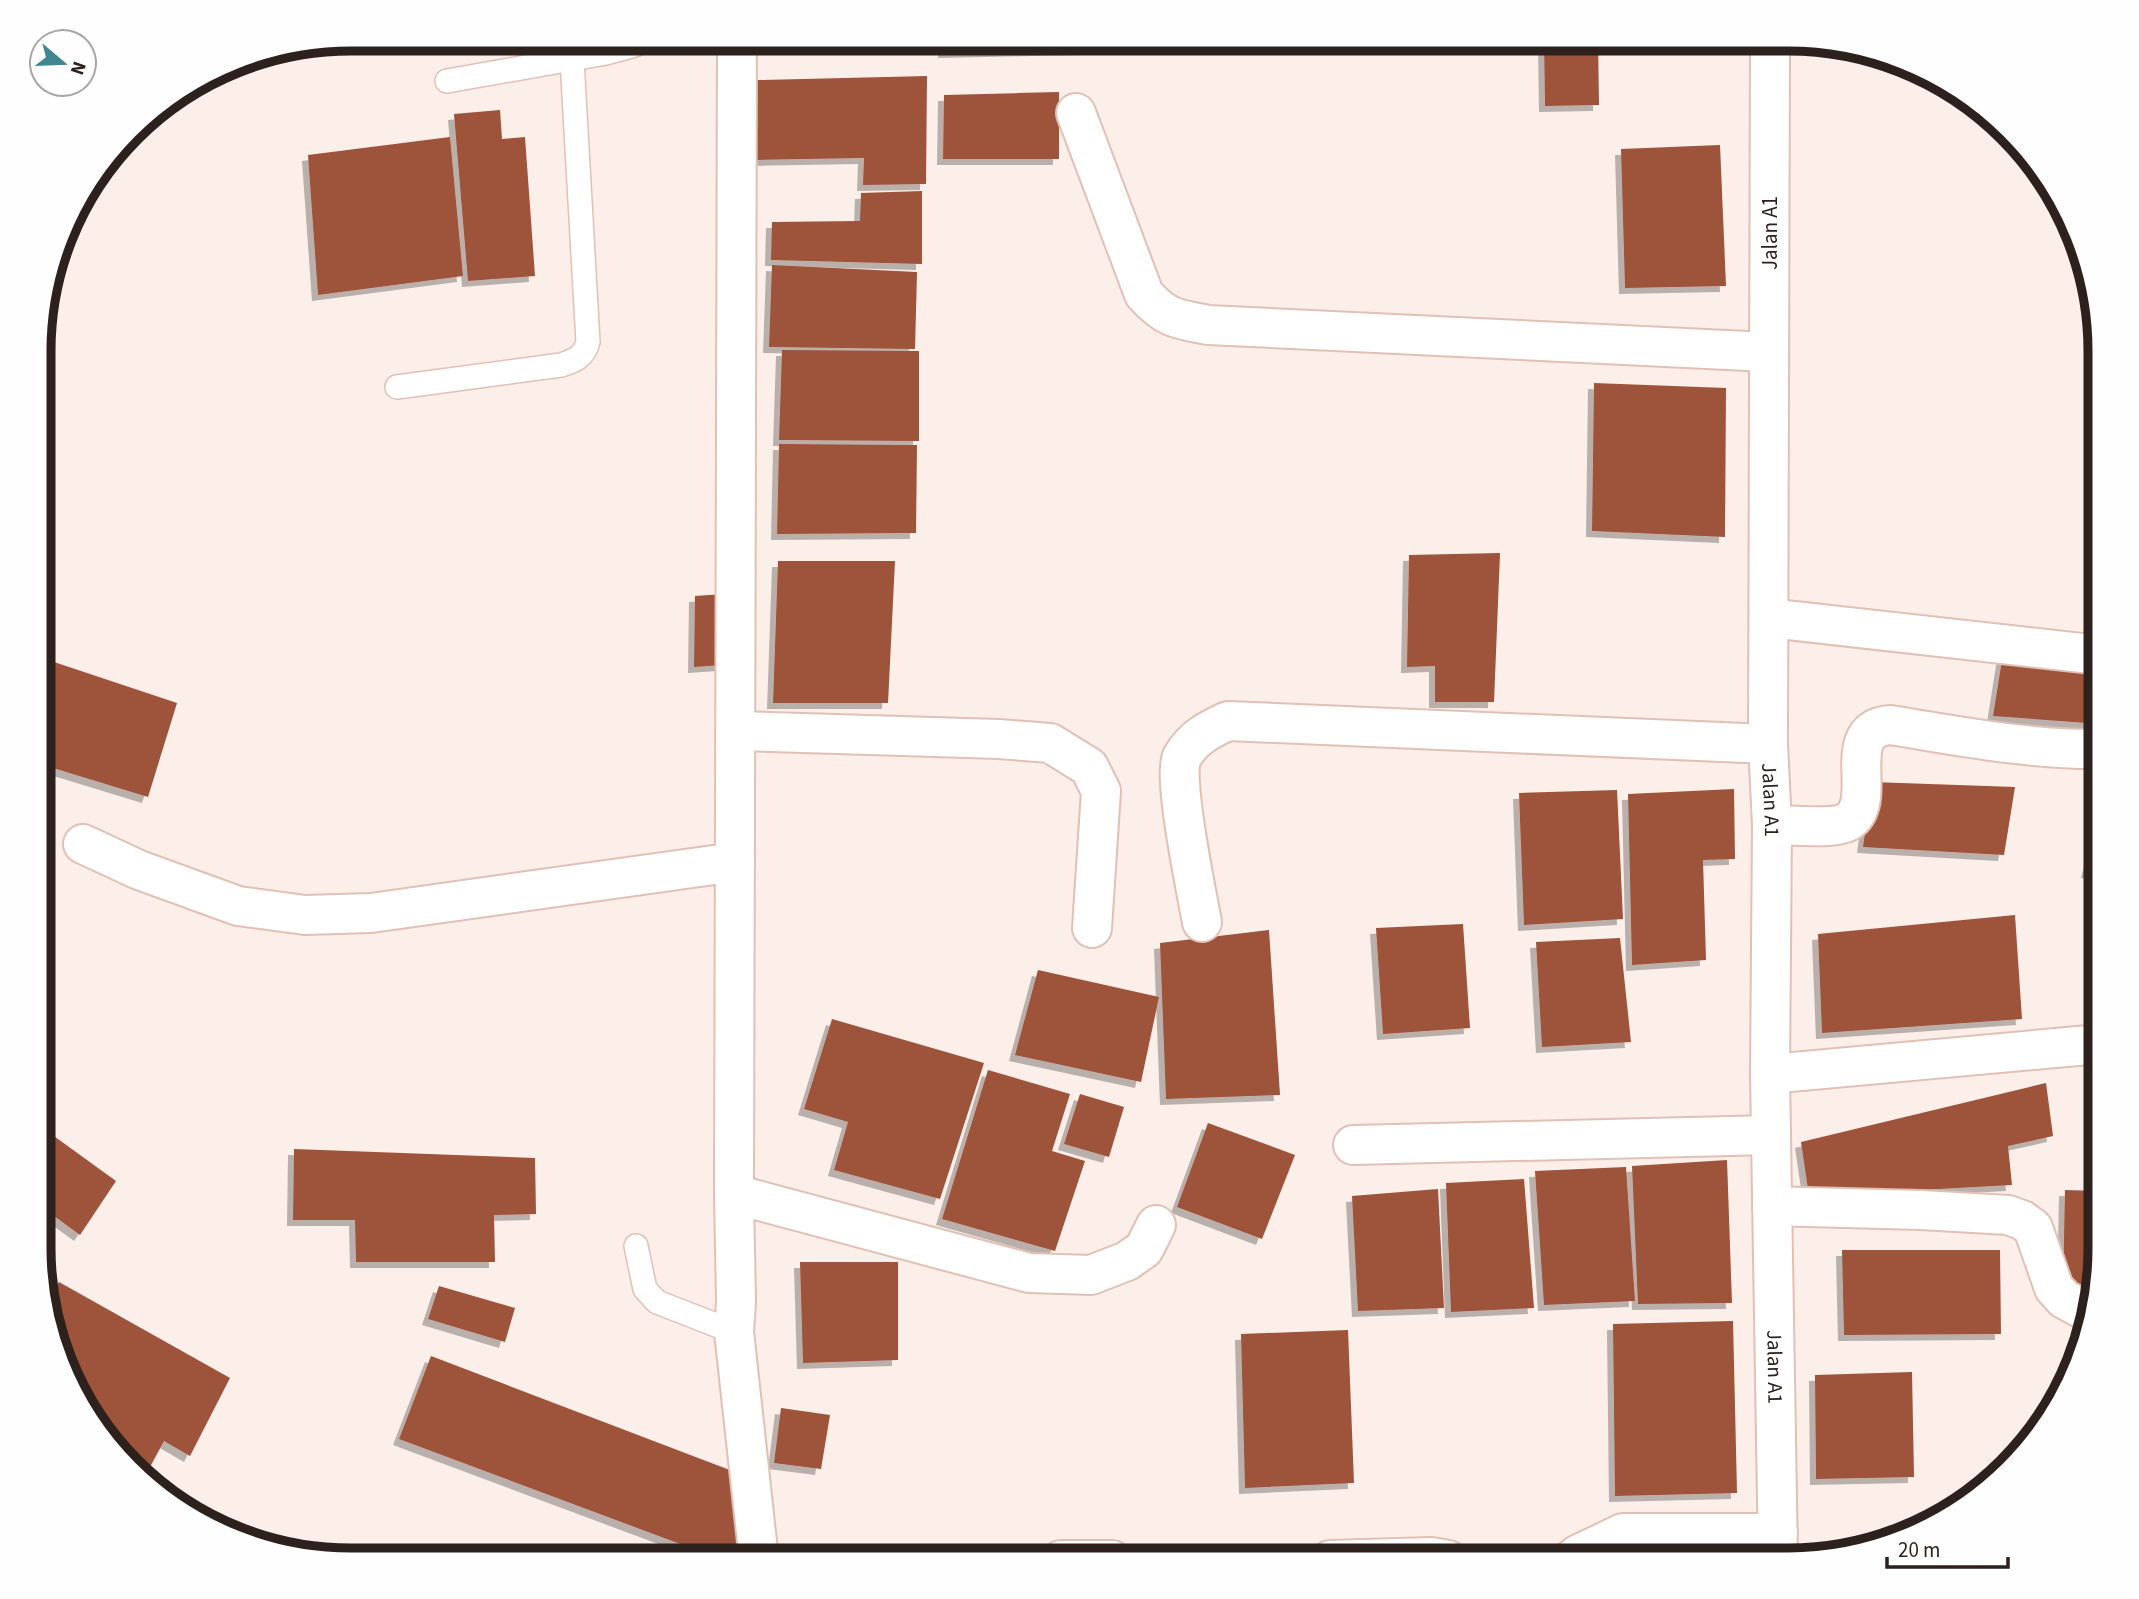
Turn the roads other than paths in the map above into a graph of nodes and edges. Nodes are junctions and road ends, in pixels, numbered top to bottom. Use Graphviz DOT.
graph roads {
  1 [pos="611,51"];
  2 [pos="737,51"];
  3 [pos="1770,51"];
  4 [pos="572,60"];
  5 [pos="447,81"];
  6 [pos="1076,113"];
  7 [pos="1769,352"];
  8 [pos="397,387"];
  9 [pos="1769,618"];
  10 [pos="2088,654"];
  11 [pos="736,731"];
  12 [pos="1768,744"];
  13 [pos="2088,749"];
  14 [pos="1772,825"];
  15 [pos="83,844"];
  16 [pos="735,862"];
  17 [pos="1202,922"];
  18 [pos="1092,928"];
  19 [pos="2088,1045"];
  20 [pos="1770,1074"];
  21 [pos="1771,1135"];
  22 [pos="1353,1145"];
  23 [pos="734,1194"];
  24 [pos="1772,1206"];
  25 [pos="1156,1225"];
  26 [pos="636,1246"];
  27 [pos="2082,1309"];
  28 [pos="734,1332"];
  29 [pos="1778,1547"];
  30 [pos="758,1548"];
  31 [pos="1592,1548"];
  1 -- 4 [label="lane"];
  2 -- 11 [label="street"];
  3 -- 7 [label="street, Jalan A1"];
  4 -- 5 [label="lane"];
  4 -- 8 [label="lane"];
  6 -- 7 [label="street"];
  7 -- 9 [label="street, Jalan A1"];
  9 -- 10 [label="street"];
  9 -- 12 [label="street, Jalan A1"];
  11 -- 16 [label="street"];
  11 -- 18 [label="street"];
  12 -- 14 [label="street, Jalan A1"];
  12 -- 17 [label="street"];
  13 -- 14 [label="street"];
  14 -- 20 [label="street, Jalan A1"];
  15 -- 16 [label="street"];
  16 -- 23 [label="street"];
  19 -- 20 [label="street"];
  20 -- 21 [label="street, Jalan A1"];
  21 -- 22 [label="street"];
  21 -- 24 [label="street, Jalan A1"];
  23 -- 25 [label="street"];
  23 -- 28 [label="street"];
  24 -- 27 [label="street"];
  24 -- 29 [label="street, Jalan A1"];
  26 -- 28 [label="lane"];
  28 -- 30 [label="street"];
  29 -- 31 [label="street"];
}
